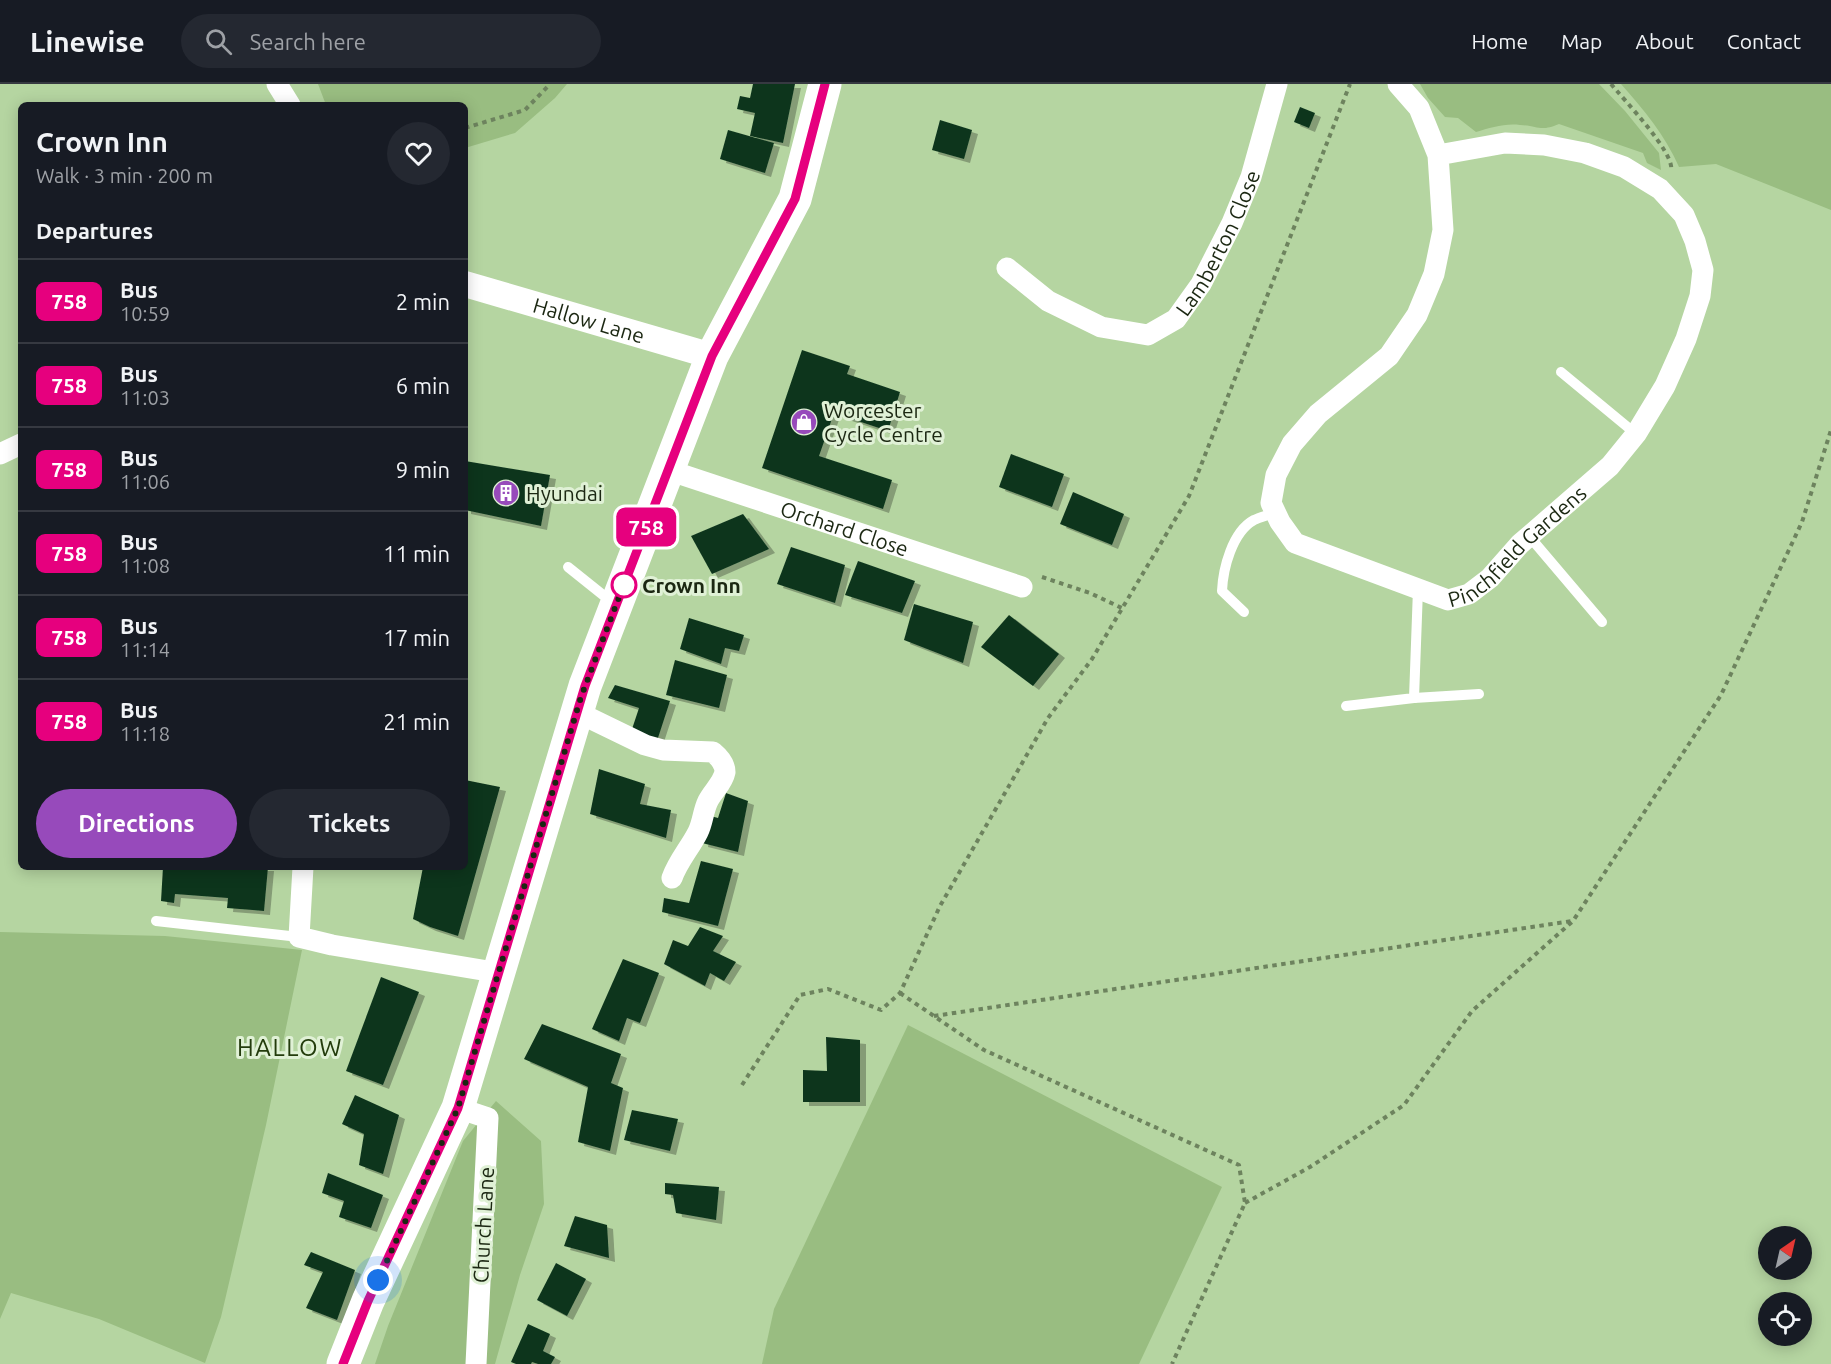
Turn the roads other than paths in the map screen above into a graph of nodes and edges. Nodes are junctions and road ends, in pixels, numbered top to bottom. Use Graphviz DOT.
graph roads {
  1 [pos="277,84"];
  2 [pos="825,84"];
  3 [pos="1277,84"];
  4 [pos="1398,84"];
  5 [pos="288,102"];
  6 [pos="1438,155"];
  7 [pos="1007,268"];
  8 [pos="468,285"];
  9 [pos="712,356"];
  10 [pos="1561,372"];
  11 [pos="1636,434"];
  12 [pos="18,445"];
  13 [pos="0,454"];
  14 [pos="668,470"];
  15 [pos="1276,512"];
  16 [pos="1529,536"];
  17 [pos="568,567"];
  18 [pos="1022,587"];
  19 [pos="1418,589"];
  20 [pos="618,600"];
  21 [pos="1244,612"];
  22 [pos="1602,622"];
  23 [pos="1479,694"];
  24 [pos="1414,698"];
  25 [pos="1346,706"];
  26 [pos="577,712"];
  27 [pos="303,870"];
  28 [pos="672,878"];
  29 [pos="156,921"];
  30 [pos="298,937"];
  31 [pos="500,973"];
  32 [pos="458,1108"];
  33 [pos="344,1364"];
  34 [pos="476,1364"];
  1 -- 5 [label="street"];
  2 -- 9 [label="main road"];
  3 -- 7 [label="street, Lamberton Close"];
  4 -- 6 [label="street, Pinchfield Gardens"];
  6 -- 11 [label="street, Pinchfield Gardens"];
  6 -- 15 [label="street, Pinchfield Gardens"];
  8 -- 9 [label="street, Hallow Lane"];
  9 -- 14 [label="main road"];
  10 -- 11 [label="lane"];
  11 -- 16 [label="street, Pinchfield Gardens"];
  12 -- 13 [label="street"];
  14 -- 18 [label="street, Orchard Close"];
  14 -- 20 [label="main road"];
  15 -- 19 [label="street, Pinchfield Gardens"];
  15 -- 21 [label="lane"];
  16 -- 19 [label="street, Pinchfield Gardens"];
  16 -- 22 [label="lane"];
  17 -- 20 [label="lane"];
  19 -- 24 [label="lane"];
  20 -- 26 [label="main road"];
  23 -- 24 [label="lane"];
  24 -- 25 [label="lane"];
  26 -- 28 [label="street"];
  26 -- 31 [label="main road"];
  27 -- 30 [label="street"];
  29 -- 30 [label="lane"];
  30 -- 31 [label="street"];
  31 -- 32 [label="main road"];
  32 -- 33 [label="main road"];
  32 -- 34 [label="street, Church Lane"];
}
